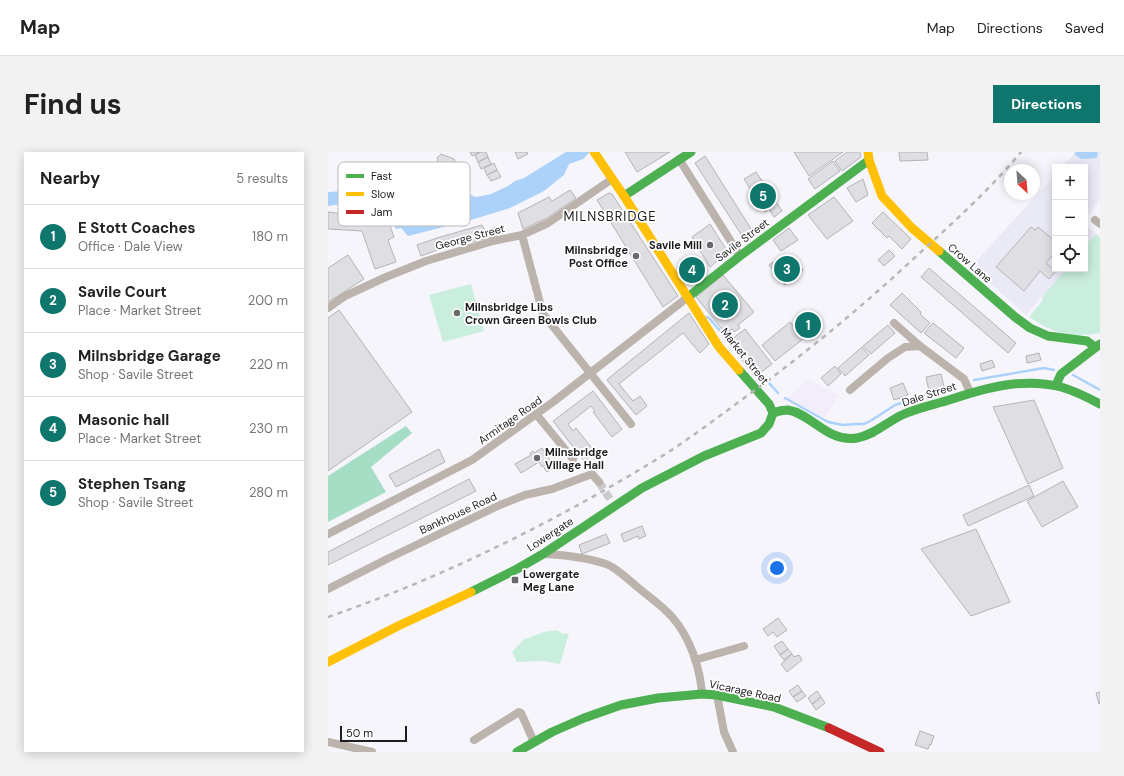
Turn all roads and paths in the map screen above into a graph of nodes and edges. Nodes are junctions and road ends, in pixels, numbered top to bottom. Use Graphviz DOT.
graph roads {
  1 [pos="594,152"];
  2 [pos="691,152"];
  3 [pos="869,156"];
  4 [pos="679,159"];
  5 [pos="612,179"];
  6 [pos="624,196"];
  7 [pos="522,235"];
  8 [pos="740,256"];
  9 [pos="688,297"];
  10 [pos="328,308"];
  11 [pos="894,323"];
  12 [pos="920,346"];
  13 [pos="1097,346"];
  14 [pos="590,373"];
  15 [pos="1056,385"];
  16 [pos="850,390"];
  17 [pos="970,392"];
  18 [pos="1100,404"];
  19 [pos="772,413"];
  20 [pos="536,414"];
  21 [pos="631,424"];
  22 [pos="573,459"];
  23 [pos="599,482"];
  24 [pos="328,534"];
  25 [pos="543,554"];
  26 [pos="328,589"];
  27 [pos="744,646"];
  28 [pos="695,660"];
  29 [pos="328,662"];
  30 [pos="702,694"];
  31 [pos="717,695"];
  32 [pos="474,740"];
  33 [pos="328,742"];
  34 [pos="534,742"];
  35 [pos="372,752"];
  36 [pos="517,752"];
  37 [pos="733,752"];
  38 [pos="880,752"];
  1 -- 5 [label="street, Market Street"];
  2 -- 4 [label="street"];
  3 -- 8 [label="street, Savile Street"];
  3 -- 13 [label="street, Crow Lane"];
  4 -- 6 [label="street"];
  4 -- 8 [label="street"];
  5 -- 6 [label="street, Market Street"];
  5 -- 7 [label="street, George Street"];
  6 -- 9 [label="street, Market Street"];
  7 -- 10 [label="street, George Street"];
  7 -- 14 [label="street"];
  8 -- 9 [label="street, Savile Street"];
  9 -- 14 [label="street, Armitage Road"];
  9 -- 19 [label="street, Market Street"];
  11 -- 12 [label="street"];
  12 -- 16 [label="street"];
  12 -- 17 [label="street"];
  13 -- 15 [label="street"];
  14 -- 20 [label="street, Armitage Road"];
  14 -- 21 [label="street"];
  15 -- 17 [label="street, Dale Street"];
  15 -- 18 [label="street, Dale Street"];
  17 -- 19 [label="street, Dale Street"];
  19 -- 25 [label="street, Lowergate"];
  20 -- 22 [label="street"];
  20 -- 24 [label="street, Armitage Road"];
  23 -- 26 [label="street, Bankhouse Road"];
  25 -- 28 [label="street"];
  25 -- 29 [label="street, Lowergate"];
  27 -- 28 [label="street"];
  28 -- 30 [label="street"];
  30 -- 31 [label="street, Vicarage Road"];
  30 -- 34 [label="street, Vicarage Road"];
  31 -- 37 [label="street"];
  31 -- 38 [label="street, Vicarage Road"];
  32 -- 34 [label="street"];
  33 -- 35 [label="street"];
  34 -- 36 [label="street, Vicarage Road"];
}
